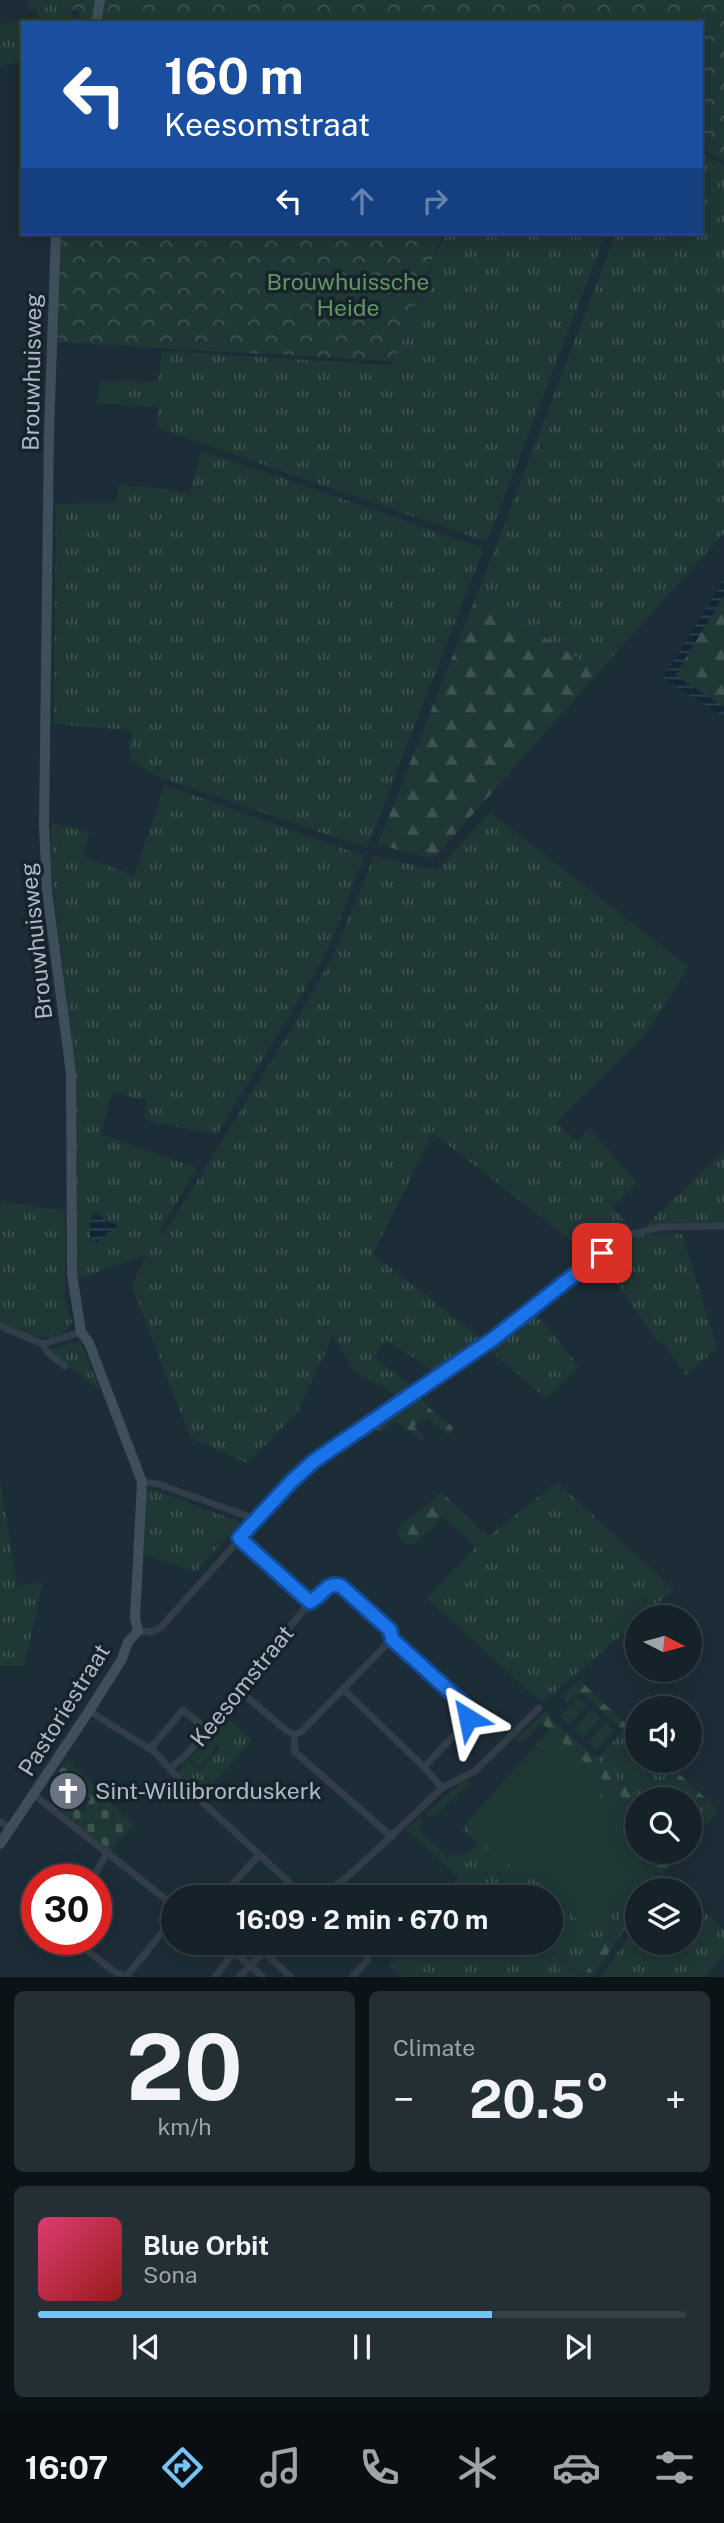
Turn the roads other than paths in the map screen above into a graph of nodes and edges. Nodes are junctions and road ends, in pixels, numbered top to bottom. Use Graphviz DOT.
graph roads {
  1 [pos="100,0"];
  2 [pos="96,21"];
  3 [pos="57,235"];
  4 [pos="724,1226"];
  5 [pos="0,1326"];
  6 [pos="81,1332"];
  7 [pos="44,1344"];
  8 [pos="65,1366"];
  9 [pos="142,1482"];
  10 [pos="254,1522"];
  11 [pos="239,1538"];
  12 [pos="310,1602"];
  13 [pos="138,1631"];
  14 [pos="392,1639"];
  15 [pos="344,1690"];
  16 [pos="242,1693"];
  17 [pos="539,1708"];
  18 [pos="89,1711"];
  19 [pos="208,1731"];
  20 [pos="294,1734"];
  21 [pos="150,1749"];
  22 [pos="424,1767"];
  23 [pos="170,1768"];
  24 [pos="442,1788"];
  25 [pos="34,1795"];
  26 [pos="0,1822"];
  27 [pos="10,1828"];
  28 [pos="391,1837"];
  29 [pos="0,1844"];
  30 [pos="108,1852"];
  31 [pos="259,1855"];
  32 [pos="101,1864"];
  33 [pos="232,1885"];
  34 [pos="292,1885"];
  35 [pos="336,1885"];
  36 [pos="161,1895"];
  37 [pos="161,1934"];
  38 [pos="93,1955"];
  39 [pos="232,1955"];
  40 [pos="237,1955"];
  41 [pos="367,1955"];
  42 [pos="250,1966"];
  43 [pos="128,1977"];
  44 [pos="215,1977"];
  45 [pos="239,1977"];
  46 [pos="263,1977"];
  47 [pos="291,1977"];
  48 [pos="352,1977"];
  1 -- 2 [label="street"];
  3 -- 6 [label="street, Brouwhuisweg"];
  4 -- 10 [label="street"];
  5 -- 7 [label="street"];
  6 -- 7 [label="street"];
  6 -- 9 [label="street, Brouwhuisweg"];
  7 -- 8 [label="street"];
  9 -- 10 [label="street"];
  9 -- 13 [label="street, Brouwhuisweg"];
  10 -- 11 [label="street"];
  11 -- 12 [label="street, Keesomstraat"];
  11 -- 13 [label="street"];
  12 -- 14 [label="street, Keesomstraat"];
  12 -- 16 [label="street, Keesomstraat"];
  13 -- 18 [label="street, Pastoriestraat"];
  14 -- 15 [label="street"];
  14 -- 22 [label="street"];
  15 -- 20 [label="street"];
  15 -- 22 [label="street"];
  16 -- 19 [label="street, Keesomstraat"];
  16 -- 20 [label="street"];
  17 -- 24 [label="street"];
  18 -- 21 [label="street"];
  18 -- 25 [label="street, Pastoriestraat"];
  19 -- 21 [label="street"];
  19 -- 23 [label="street, Keesomstraat"];
  20 -- 28 [label="street"];
  21 -- 23 [label="street"];
  22 -- 24 [label="street"];
  23 -- 31 [label="street"];
  24 -- 28 [label="street"];
  25 -- 27 [label="street, Pastoriestraat"];
  25 -- 30 [label="street"];
  26 -- 27 [label="street"];
  27 -- 29 [label="street, Pastoriestraat"];
  28 -- 35 [label="street"];
  30 -- 32 [label="street"];
  30 -- 36 [label="street"];
  31 -- 33 [label="street"];
  31 -- 34 [label="street"];
  37 -- 43 [label="street"];
  38 -- 43 [label="street"];
  39 -- 44 [label="street"];
  40 -- 42 [label="street"];
  41 -- 48 [label="street"];
  42 -- 45 [label="street"];
  42 -- 46 [label="street"];
  42 -- 47 [label="street"];
}
